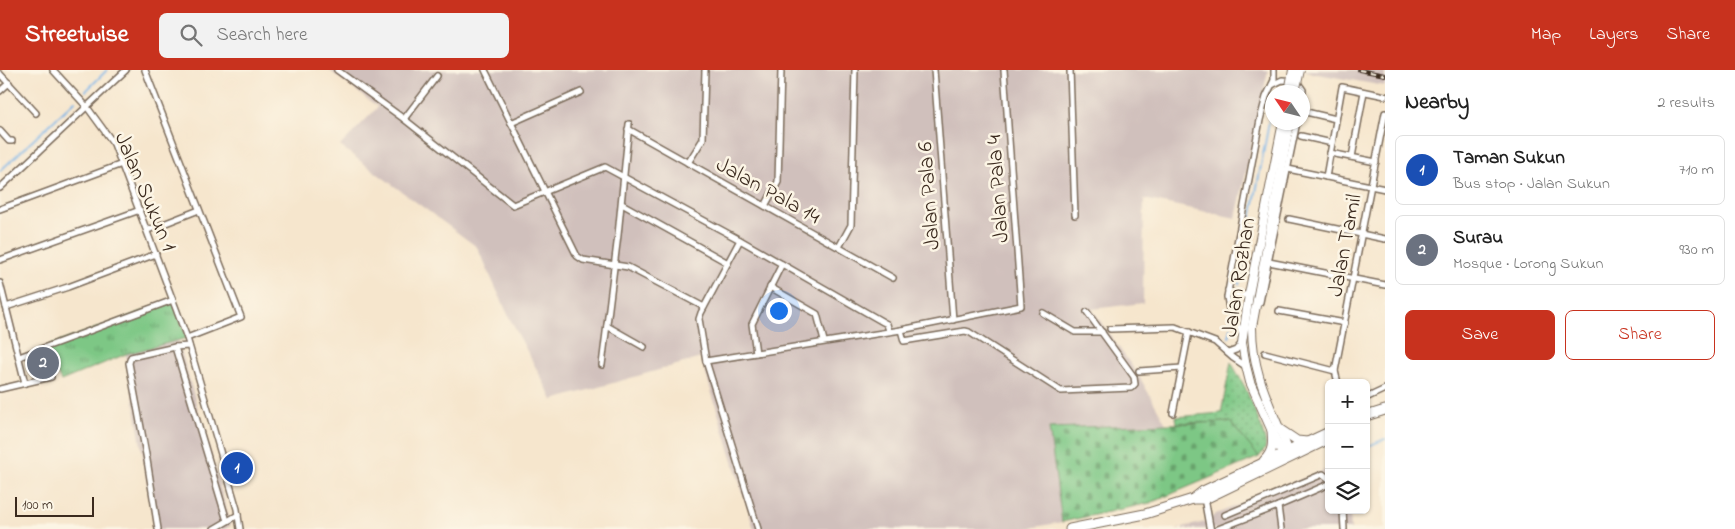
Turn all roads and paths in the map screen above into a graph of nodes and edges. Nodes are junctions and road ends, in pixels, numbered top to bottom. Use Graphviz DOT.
graph roads {
  1 [pos="53,70"];
  2 [pos="126,70"];
  3 [pos="145,70"];
  4 [pos="338,70"];
  5 [pos="485,70"];
  6 [pos="705,70"];
  7 [pos="781,70"];
  8 [pos="856,70"];
  9 [pos="934,70"];
  10 [pos="1004,70"];
  11 [pos="1070,70"];
  12 [pos="1275,70"];
  13 [pos="1291,70"];
  14 [pos="1300,70"];
  15 [pos="346,72"];
  16 [pos="0,74"];
  17 [pos="437,76"];
  18 [pos="1282,80"];
  19 [pos="1296,82"];
  20 [pos="9,83"];
  21 [pos="1272,85"];
  22 [pos="1289,85"];
  23 [pos="1297,85"];
  24 [pos="1300,85"];
  25 [pos="0,91"];
  26 [pos="582,92"];
  27 [pos="1364,92"];
  28 [pos="1385,96"];
  29 [pos="1265,101"];
  30 [pos="87,107"];
  31 [pos="36,113"];
  32 [pos="1310,113"];
  33 [pos="1385,114"];
  34 [pos="404,119"];
  35 [pos="1336,119"];
  36 [pos="511,123"];
  37 [pos="1282,130"];
  38 [pos="1288,130"];
  39 [pos="1296,130"];
  40 [pos="0,131"];
  41 [pos="1301,136"];
  42 [pos="12,141"];
  43 [pos="1382,142"];
  44 [pos="1332,143"];
  45 [pos="1330,153"];
  46 [pos="1352,157"];
  47 [pos="1376,162"];
  48 [pos="688,163"];
  49 [pos="122,164"];
  50 [pos="1288,169"];
  51 [pos="624,176"];
  52 [pos="1326,177"];
  53 [pos="1371,186"];
  54 [pos="0,188"];
  55 [pos="1385,189"];
  56 [pos="544,191"];
  57 [pos="622,204"];
  58 [pos="765,206"];
  59 [pos="0,209"];
  60 [pos="140,210"];
  61 [pos="199,210"];
  62 [pos="1075,215"];
  63 [pos="1289,219"];
  64 [pos="148,230"];
  65 [pos="1362,234"];
  66 [pos="1264,237"];
  67 [pos="1385,239"];
  68 [pos="740,240"];
  69 [pos="838,247"];
  70 [pos="156,254"];
  71 [pos="0,260"];
  72 [pos="1269,262"];
  73 [pos="728,263"];
  74 [pos="615,264"];
  75 [pos="782,264"];
  76 [pos="893,278"];
  77 [pos="1353,279"];
  78 [pos="0,283"];
  79 [pos="1385,285"];
  80 [pos="770,287"];
  81 [pos="1228,290"];
  82 [pos="1249,294"];
  83 [pos="173,300"];
  84 [pos="704,307"];
  85 [pos="6,308"];
  86 [pos="1280,310"];
  87 [pos="1087,312"];
  88 [pos="1043,314"];
  89 [pos="953,320"];
  90 [pos="1345,323"];
  91 [pos="607,326"];
  92 [pos="1110,328"];
  93 [pos="901,330"];
  94 [pos="889,332"];
  95 [pos="1102,332"];
  96 [pos="1190,332"];
  97 [pos="1242,334"];
  98 [pos="187,338"];
  99 [pos="824,341"];
  100 [pos="1242,343"];
  101 [pos="1252,344"];
  102 [pos="189,346"];
  103 [pos="644,346"];
  104 [pos="175,347"];
  105 [pos="756,353"];
  106 [pos="1228,353"];
  107 [pos="1265,353"];
  108 [pos="19,357"];
  109 [pos="706,361"];
  110 [pos="602,365"];
  111 [pos="1246,366"];
  112 [pos="1182,368"];
  113 [pos="1139,371"];
  114 [pos="1335,371"];
  115 [pos="51,377"];
  116 [pos="1337,379"];
  117 [pos="25,383"];
  118 [pos="0,389"];
  119 [pos="1385,389"];
  120 [pos="1370,396"];
  121 [pos="1385,410"];
  122 [pos="1173,413"];
  123 [pos="1370,416"];
  124 [pos="1275,430"];
  125 [pos="1325,434"];
  126 [pos="1325,441"];
  127 [pos="1308,442"];
  128 [pos="1287,456"];
  129 [pos="1261,465"];
  130 [pos="1325,476"];
  131 [pos="1325,486"];
  132 [pos="1204,495"];
  133 [pos="1278,506"];
  134 [pos="1247,507"];
  135 [pos="1343,514"];
  136 [pos="238,515"];
  137 [pos="1225,515"];
  138 [pos="1251,517"];
  139 [pos="227,521"];
  140 [pos="1221,528"];
  141 [pos="158,529"];
  142 [pos="214,529"];
  143 [pos="240,529"];
  144 [pos="758,529"];
  145 [pos="1070,529"];
  146 [pos="1210,529"];
  147 [pos="1281,529"];
  148 [pos="1344,529"];
  1 -- 30 [label="street, Jalan Sukun 1"];
  2 -- 30 [label="street"];
  3 -- 61 [label="street"];
  4 -- 15 [label="street"];
  5 -- 36 [label="street"];
  6 -- 48 [label="street"];
  7 -- 58 [label="street"];
  8 -- 69 [label="street"];
  9 -- 89 [label="street, Jalan Pala 6"];
  10 -- 89 [label="street, Jalan Pala 4"];
  11 -- 62 [label="street"];
  12 -- 18 [label="street"];
  12 -- 21 [label="street"];
  13 -- 19 [label="street"];
  13 -- 22 [label="main road, bridge"];
  14 -- 23 [label="main road, bridge"];
  15 -- 34 [label="street"];
  16 -- 20 [label="street"];
  17 -- 34 [label="street"];
  18 -- 19 [label="street"];
  18 -- 21 [label="street"];
  19 -- 24 [label="street"];
  20 -- 25 [label="street"];
  20 -- 31 [label="street"];
  26 -- 36 [label="street"];
  27 -- 28 [label="street"];
  27 -- 35 [label="street"];
  27 -- 46 [label="street"];
  29 -- 81 [label="street"];
  30 -- 49 [label="street, Jalan Sukun 1"];
  30 -- 54 [label="street"];
  32 -- 35 [label="street"];
  33 -- 43 [label="street, Jalan Tamil"];
  34 -- 56 [label="street"];
  35 -- 44 [label="street"];
  36 -- 56 [label="street"];
  37 -- 66 [label="main road, Jalan Rozhan"];
  38 -- 66 [label="main road, Jalan Rozhan"];
  39 -- 50 [label="street"];
  40 -- 42 [label="street"];
  41 -- 44 [label="street"];
  43 -- 47 [label="street, Jalan Tamil"];
  44 -- 45 [label="street"];
  45 -- 46 [label="street"];
  45 -- 52 [label="street"];
  46 -- 47 [label="street"];
  47 -- 53 [label="street, Jalan Tamil"];
  48 -- 51 [label="street, Jalan Pala 14"];
  48 -- 58 [label="street, Jalan Pala 14"];
  49 -- 59 [label="street"];
  49 -- 60 [label="street, Jalan Sukun 1"];
  50 -- 52 [label="street"];
  50 -- 72 [label="street"];
  51 -- 56 [label="street"];
  51 -- 57 [label="street"];
  51 -- 68 [label="street"];
  52 -- 53 [label="street"];
  53 -- 55 [label="street"];
  53 -- 65 [label="street, Jalan Tamil"];
  56 -- 74 [label="street"];
  57 -- 73 [label="street"];
  57 -- 74 [label="street"];
  58 -- 69 [label="street, Jalan Pala 14"];
  60 -- 64 [label="street, Jalan Sukun 1"];
  60 -- 71 [label="street"];
  61 -- 64 [label="street"];
  61 -- 98 [label="street"];
  63 -- 65 [label="street"];
  64 -- 70 [label="street, Jalan Sukun 1"];
  65 -- 67 [label="street"];
  65 -- 77 [label="street, Jalan Tamil"];
  66 -- 82 [label="main road, Jalan Rozhan"];
  66 -- 101 [label="main road, Jalan Rozhan"];
  68 -- 73 [label="street"];
  68 -- 75 [label="street"];
  69 -- 76 [label="street, Jalan Pala 14"];
  70 -- 83 [label="street, Jalan Sukun 1"];
  70 -- 85 [label="street"];
  72 -- 77 [label="street"];
  72 -- 101 [label="street"];
  73 -- 84 [label="street"];
  74 -- 84 [label="street"];
  74 -- 91 [label="street"];
  75 -- 80 [label="street"];
  75 -- 94 [label="street"];
  77 -- 79 [label="street"];
  77 -- 90 [label="street, Jalan Tamil"];
  78 -- 85 [label="street"];
  80 -- 99 [label="street"];
  80 -- 105 [label="street"];
  81 -- 82 [label="street"];
  81 -- 97 [label="street"];
  82 -- 97 [label="main road, Jalan Rozhan"];
  83 -- 98 [label="street, Jalan Sukun 1"];
  83 -- 108 [label="street"];
  84 -- 109 [label="street"];
  85 -- 108 [label="street"];
  86 -- 90 [label="street"];
  87 -- 95 [label="street"];
  88 -- 95 [label="street"];
  89 -- 93 [label="street"];
  90 -- 114 [label="street, Jalan Tamil"];
  91 -- 103 [label="street"];
  91 -- 110 [label="street"];
  92 -- 96 [label="street"];
  93 -- 94 [label="street"];
  93 -- 95 [label="street"];
  94 -- 99 [label="street"];
  96 -- 106 [label="street"];
  96 -- 112 [label="street"];
  97 -- 100 [label="main road, Jalan Rozhan"];
  98 -- 102 [label="street, Jalan Sukun 1"];
  99 -- 105 [label="street"];
  100 -- 106 [label="street"];
  100 -- 111 [label="main road, Jalan Rozhan"];
  101 -- 124 [label="main road, Jalan Rozhan"];
  102 -- 104 [label="street"];
  102 -- 136 [label="street, Jalan Sukun 1"];
  104 -- 139 [label="street"];
  104 -- 141 [label="street"];
  105 -- 109 [label="street"];
  106 -- 111 [label="street"];
  107 -- 114 [label="street"];
  108 -- 117 [label="street"];
  109 -- 144 [label="street"];
  111 -- 124 [label="main road, Jalan Rozhan"];
  112 -- 113 [label="street"];
  112 -- 122 [label="street"];
  114 -- 116 [label="street, Jalan Tamil"];
  115 -- 117 [label="street"];
  117 -- 118 [label="street"];
  119 -- 120 [label="street"];
  121 -- 123 [label="highway"];
  124 -- 127 [label="highway"];
  124 -- 128 [label="main road, Jalan Rozhan"];
  124 -- 129 [label="highway"];
  125 -- 127 [label="highway"];
  126 -- 128 [label="highway"];
  127 -- 128 [label="highway"];
  128 -- 129 [label="highway"];
  128 -- 132 [label="highway"];
  129 -- 132 [label="highway"];
  130 -- 134 [label="street"];
  131 -- 133 [label="street"];
  132 -- 145 [label="highway"];
  132 -- 146 [label="street"];
  133 -- 138 [label="street"];
  133 -- 147 [label="street"];
  134 -- 137 [label="street"];
  134 -- 138 [label="street"];
  135 -- 148 [label="street"];
  136 -- 139 [label="street"];
  136 -- 143 [label="street, Jalan Sukun 1"];
  138 -- 140 [label="street"];
  139 -- 142 [label="street"];
}
